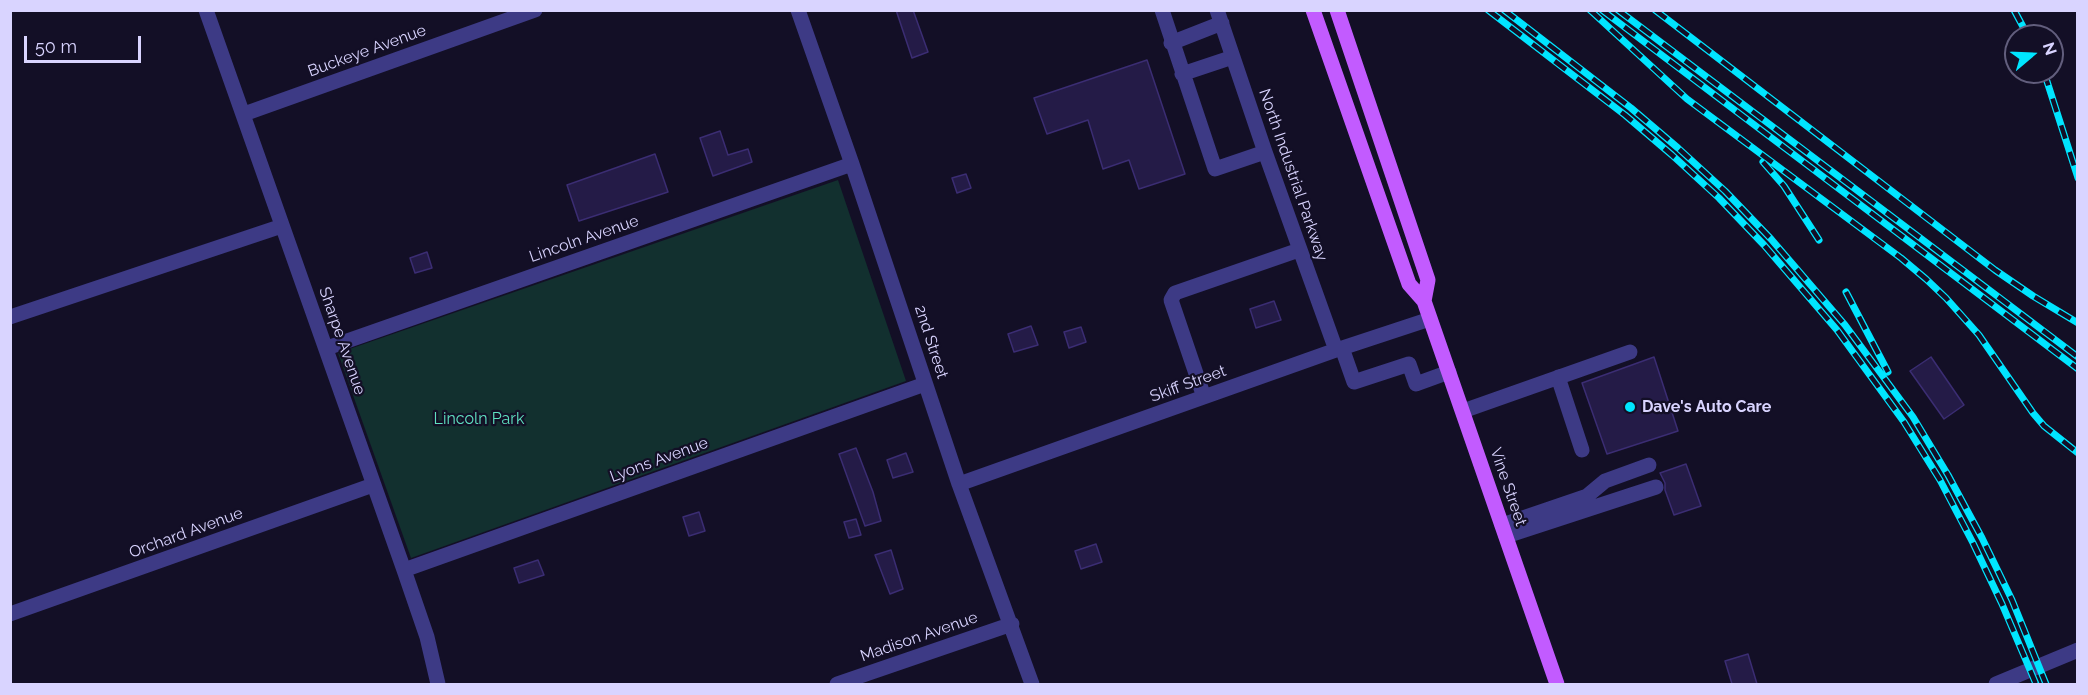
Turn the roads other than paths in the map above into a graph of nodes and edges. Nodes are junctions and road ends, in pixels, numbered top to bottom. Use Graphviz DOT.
graph roads {
  1 [pos="206,10"];
  2 [pos="535,10"];
  3 [pos="798,10"];
  4 [pos="1162,10"];
  5 [pos="1313,10"];
  6 [pos="1337,10"];
  7 [pos="1220,17"];
  8 [pos="1171,43"];
  9 [pos="1233,57"];
  10 [pos="1182,74"];
  11 [pos="244,114"];
  12 [pos="1265,152"];
  13 [pos="852,164"];
  14 [pos="282,226"];
  15 [pos="1299,250"];
  16 [pos="1424,301"];
  17 [pos="10,318"];
  18 [pos="1430,319"];
  19 [pos="327,348"];
  20 [pos="1339,349"];
  21 [pos="1630,352"];
  22 [pos="1449,372"];
  23 [pos="1558,377"];
  24 [pos="926,384"];
  25 [pos="1204,397"];
  26 [pos="1463,411"];
  27 [pos="1582,450"];
  28 [pos="1649,465"];
  29 [pos="959,484"];
  30 [pos="373,485"];
  31 [pos="1656,487"];
  32 [pos="1504,531"];
  33 [pos="404,570"];
  34 [pos="10,614"];
  35 [pos="1012,624"];
  36 [pos="2078,650"];
  37 [pos="438,684"];
  38 [pos="837,684"];
  39 [pos="1032,684"];
  40 [pos="1557,684"];
  41 [pos="1996,684"];
  1 -- 11 [label="street, Sharpe Avenue"];
  2 -- 11 [label="street, Buckeye Avenue"];
  3 -- 13 [label="street, 2nd Street"];
  4 -- 8 [label="street"];
  5 -- 16 [label="main road, Vine Street"];
  6 -- 16 [label="main road, Vine Street"];
  7 -- 8 [label="street"];
  7 -- 9 [label="street, North Industrial Parkway"];
  8 -- 10 [label="street"];
  9 -- 10 [label="street"];
  9 -- 12 [label="street, North Industrial Parkway"];
  10 -- 12 [label="street"];
  11 -- 14 [label="street, Sharpe Avenue"];
  12 -- 15 [label="street, North Industrial Parkway"];
  13 -- 19 [label="street, Lincoln Avenue"];
  13 -- 24 [label="street, 2nd Street"];
  14 -- 17 [label="street"];
  14 -- 19 [label="street, Sharpe Avenue"];
  15 -- 20 [label="street, North Industrial Parkway"];
  15 -- 25 [label="street"];
  16 -- 18 [label="main road, Vine Street"];
  18 -- 20 [label="street, Skiff Street"];
  18 -- 22 [label="main road, Vine Street"];
  19 -- 30 [label="street, Sharpe Avenue"];
  20 -- 22 [label="street, North Industrial Parkway"];
  20 -- 25 [label="street, Skiff Street"];
  21 -- 23 [label="street"];
  22 -- 26 [label="main road, Vine Street"];
  23 -- 26 [label="street"];
  23 -- 27 [label="street"];
  24 -- 29 [label="street, 2nd Street"];
  24 -- 33 [label="street, Lyons Avenue"];
  25 -- 29 [label="street, Skiff Street"];
  26 -- 32 [label="main road, Vine Street"];
  28 -- 32 [label="street"];
  29 -- 35 [label="street, 2nd Street"];
  30 -- 33 [label="street, Sharpe Avenue"];
  30 -- 34 [label="street, Orchard Avenue"];
  31 -- 32 [label="street"];
  32 -- 40 [label="main road, Vine Street"];
  33 -- 37 [label="street, Sharpe Avenue"];
  35 -- 38 [label="street, Madison Avenue"];
  35 -- 39 [label="street, 2nd Street"];
  36 -- 41 [label="street"];
}
